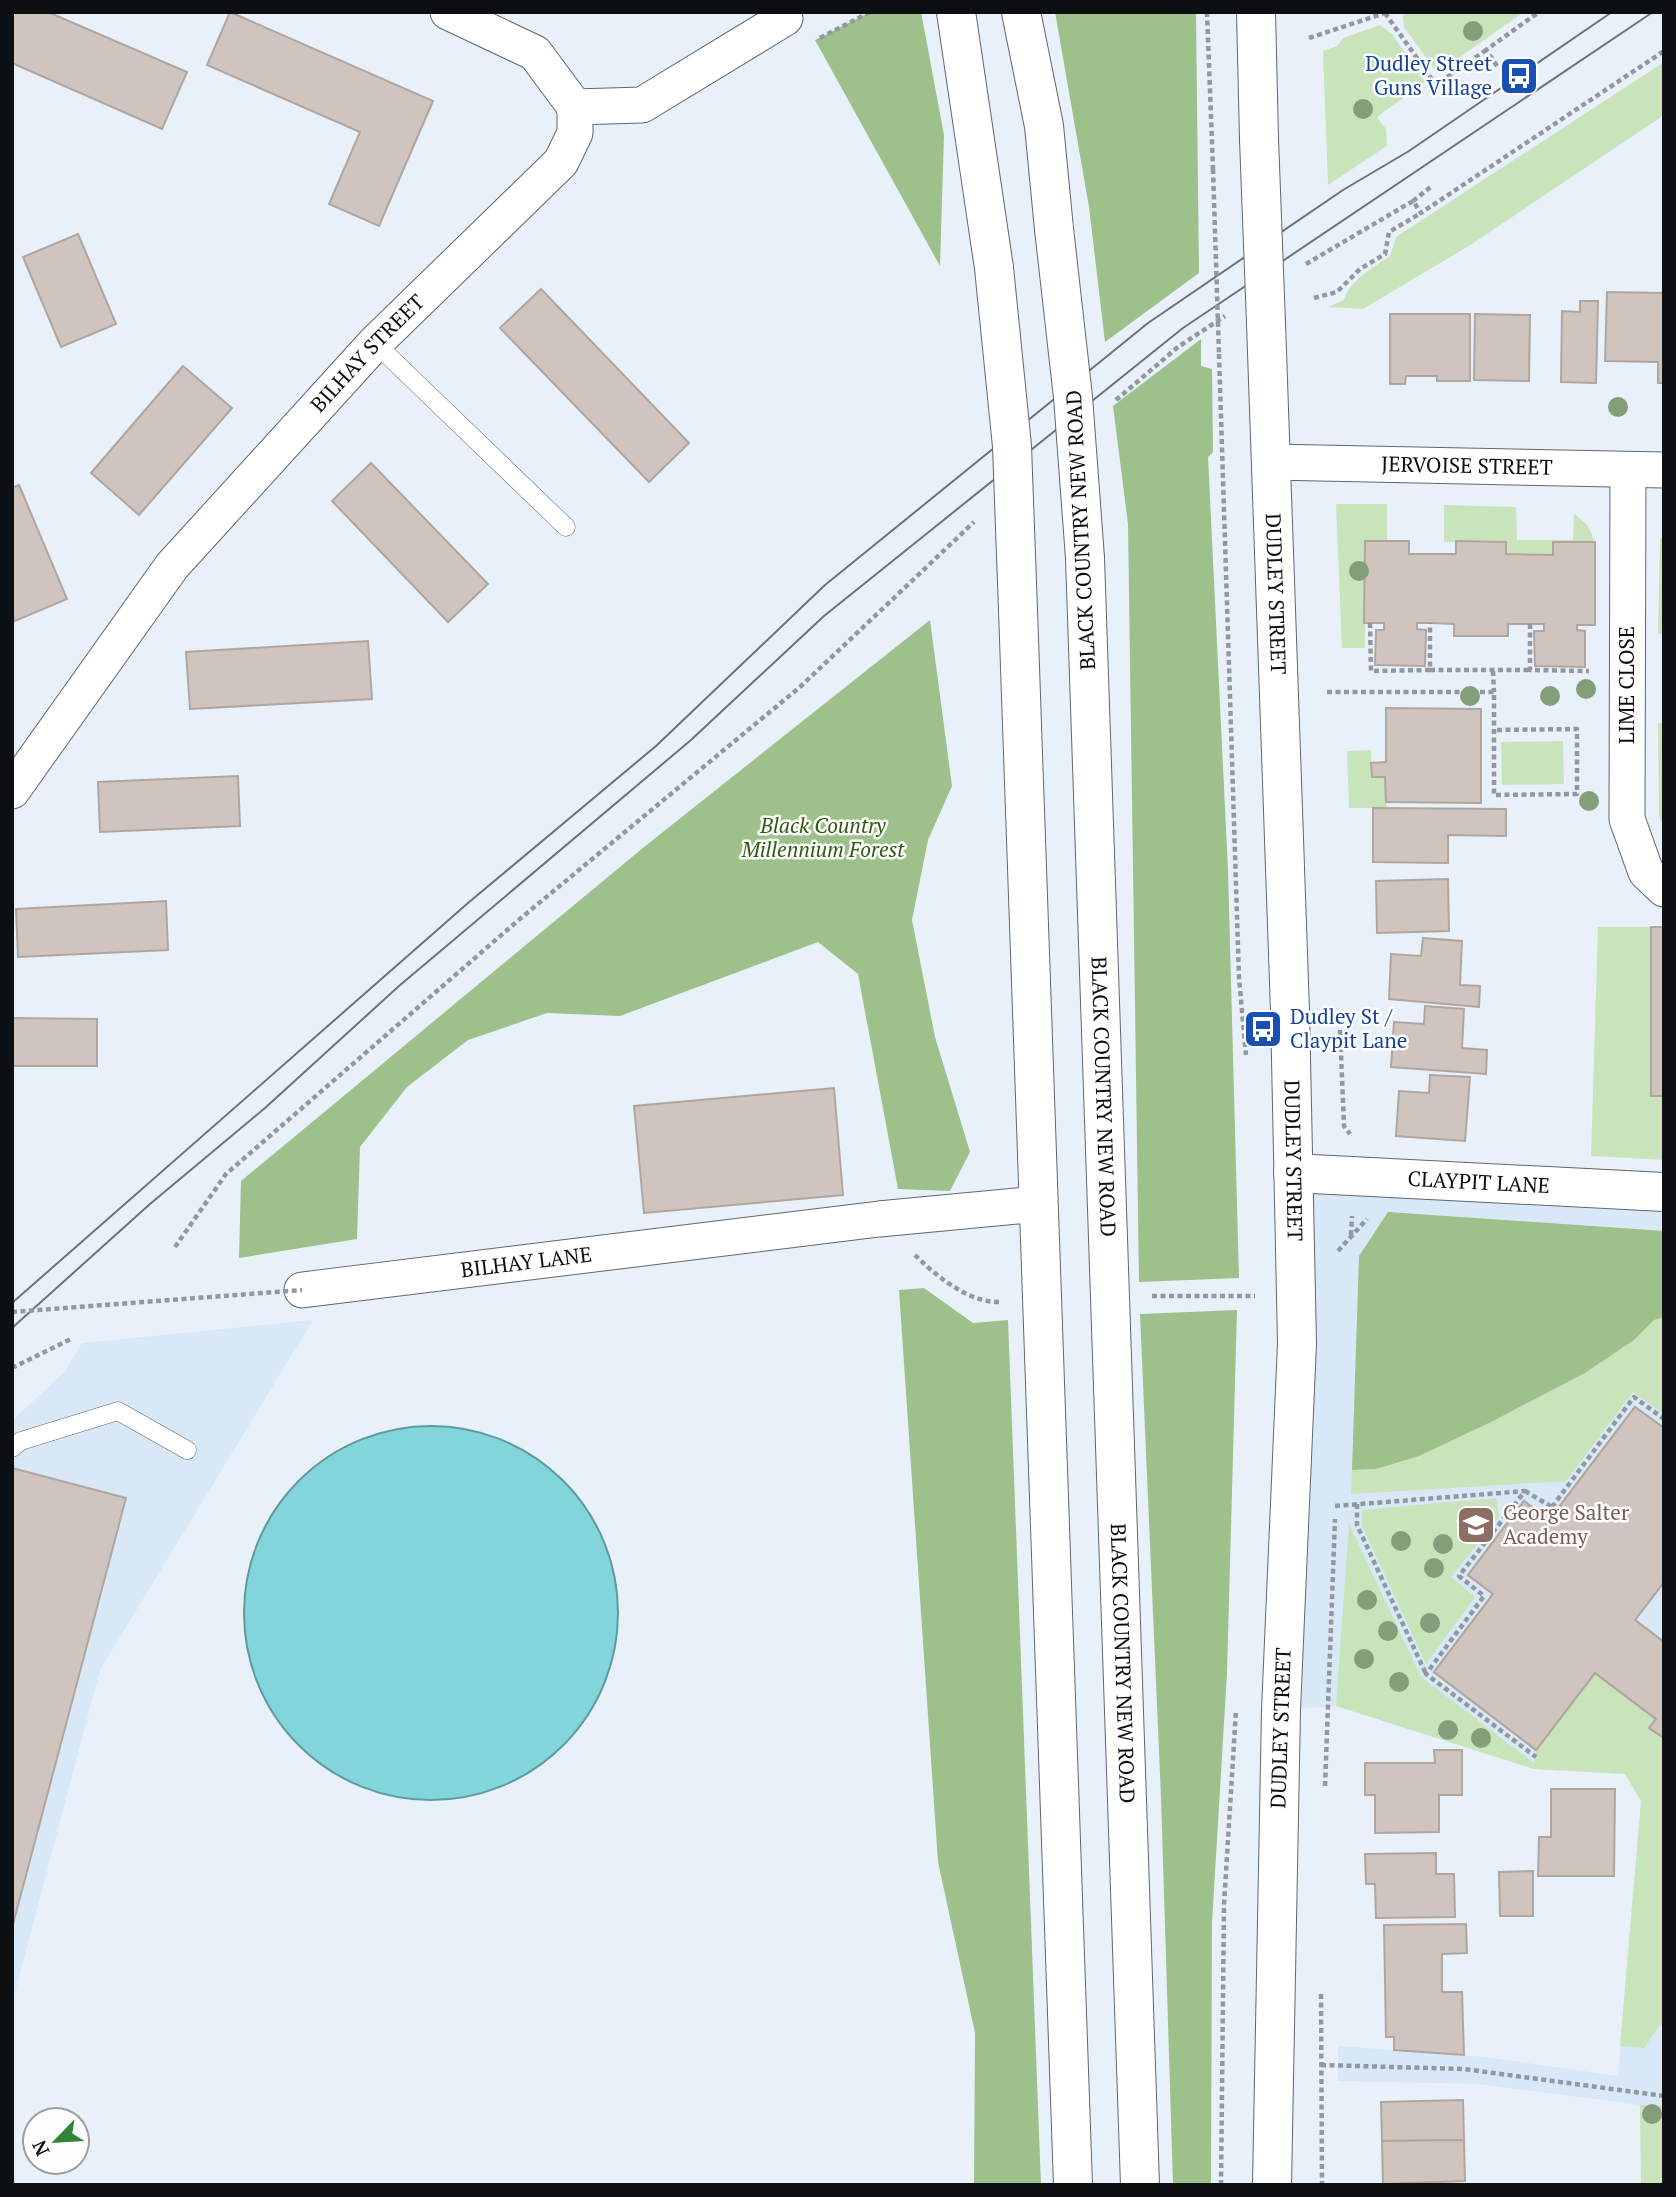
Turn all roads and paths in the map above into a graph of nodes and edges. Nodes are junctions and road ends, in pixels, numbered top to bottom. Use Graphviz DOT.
graph roads {
  1 [pos="448,12"];
  2 [pos="956,12"];
  3 [pos="1021,12"];
  4 [pos="1207,12"];
  5 [pos="1256,12"];
  6 [pos="1539,12"];
  7 [pos="1386,13"];
  8 [pos="785,18"];
  9 [pos="1309,38"];
  10 [pos="1486,50"];
  11 [pos="1664,51"];
  12 [pos="1497,66"];
  13 [pos="575,107"];
  14 [pos="1432,186"];
  15 [pos="1413,201"];
  16 [pos="1421,213"];
  17 [pos="1304,265"];
  18 [pos="1314,298"];
  19 [pos="1251,316"];
  20 [pos="374,343"];
  21 [pos="1107,408"];
  22 [pos="1271,462"];
  23 [pos="1628,470"];
  24 [pos="1664,470"];
  25 [pos="984,513"];
  26 [pos="566,527"];
  27 [pos="1370,623"];
  28 [pos="1430,623"];
  29 [pos="1530,624"];
  30 [pos="1590,659"];
  31 [pos="1430,670"];
  32 [pos="1530,670"];
  33 [pos="1493,671"];
  34 [pos="1327,692"];
  35 [pos="1494,692"];
  36 [pos="1494,730"];
  37 [pos="12,791"];
  38 [pos="1664,888"];
  39 [pos="1340,1030"];
  40 [pos="1246,1061"];
  41 [pos="1353,1138"];
  42 [pos="1293,1173"];
  43 [pos="1664,1192"];
  44 [pos="1038,1204"];
  45 [pos="1374,1212"];
  46 [pos="879,1219"];
  47 [pos="175,1247"];
  48 [pos="1338,1263"];
  49 [pos="1256,1284"];
  50 [pos="302,1290"];
  51 [pos="1141,1296"];
  52 [pos="1256,1296"];
  53 [pos="988,1303"];
  54 [pos="1256,1308"];
  55 [pos="12,1312"];
  56 [pos="73,1338"];
  57 [pos="12,1368"];
  58 [pos="1664,1419"];
  59 [pos="12,1448"];
  60 [pos="187,1450"];
  61 [pos="1525,1491"];
  62 [pos="1335,1492"];
  63 [pos="1357,1504"];
  64 [pos="1335,1506"];
  65 [pos="1426,1674"];
  66 [pos="1536,1758"];
  67 [pos="1325,1790"];
  68 [pos="1321,1985"];
  69 [pos="1321,2065"];
  70 [pos="1664,2096"];
  71 [pos="1073,2185"];
  72 [pos="1140,2185"];
  73 [pos="1272,2185"];
  74 [pos="1322,2185"];
  1 -- 13 [label="street"];
  2 -- 44 [label="main road, bridge"];
  3 -- 72 [label="main road, BLACK COUNTRY NEW ROAD, bridge"];
  4 -- 40 [label="path, bridge"];
  5 -- 19 [label="main road, DUDLEY STREET, bridge"];
  6 -- 10 [label="path"];
  7 -- 9 [label="path"];
  7 -- 10 [label="path"];
  8 -- 13 [label="street"];
  10 -- 12 [label="path"];
  11 -- 16 [label="path"];
  13 -- 20 [label="street, BILHAY STREET"];
  14 -- 15 [label="path"];
  15 -- 16 [label="path"];
  15 -- 17 [label="path"];
  16 -- 18 [label="path"];
  19 -- 21 [label="path"];
  19 -- 22 [label="main road, DUDLEY STREET"];
  20 -- 26 [label="lane"];
  20 -- 37 [label="street, BILHAY STREET"];
  22 -- 23 [label="street, JERVOISE STREET"];
  22 -- 42 [label="main road, DUDLEY STREET"];
  23 -- 24 [label="street, JERVOISE STREET"];
  23 -- 38 [label="street, LIME CLOSE"];
  25 -- 47 [label="path"];
  27 -- 31 [label="path"];
  28 -- 31 [label="path"];
  29 -- 32 [label="path"];
  30 -- 32 [label="path"];
  31 -- 33 [label="path"];
  32 -- 33 [label="path"];
  33 -- 35 [label="path"];
  34 -- 35 [label="path"];
  35 -- 36 [label="path"];
  36 -- 36 [label="path"];
  39 -- 41 [label="path"];
  42 -- 43 [label="main road, CLAYPIT LANE"];
  42 -- 73 [label="main road, DUDLEY STREET"];
  44 -- 46 [label="street, BILHAY LANE"];
  44 -- 71 [label="main road"];
  45 -- 48 [label="path"];
  46 -- 50 [label="street, BILHAY LANE"];
  46 -- 53 [label="path"];
  49 -- 52 [label="path"];
  50 -- 55 [label="path, bridge"];
  51 -- 52 [label="path"];
  52 -- 54 [label="path"];
  56 -- 57 [label="path"];
  58 -- 61 [label="path"];
  59 -- 60 [label="lane"];
  61 -- 63 [label="path"];
  61 -- 65 [label="path"];
  62 -- 64 [label="path"];
  63 -- 64 [label="path"];
  63 -- 65 [label="path"];
  64 -- 67 [label="path"];
  65 -- 66 [label="path"];
  68 -- 69 [label="path"];
  69 -- 70 [label="path"];
  69 -- 74 [label="path"];
}
